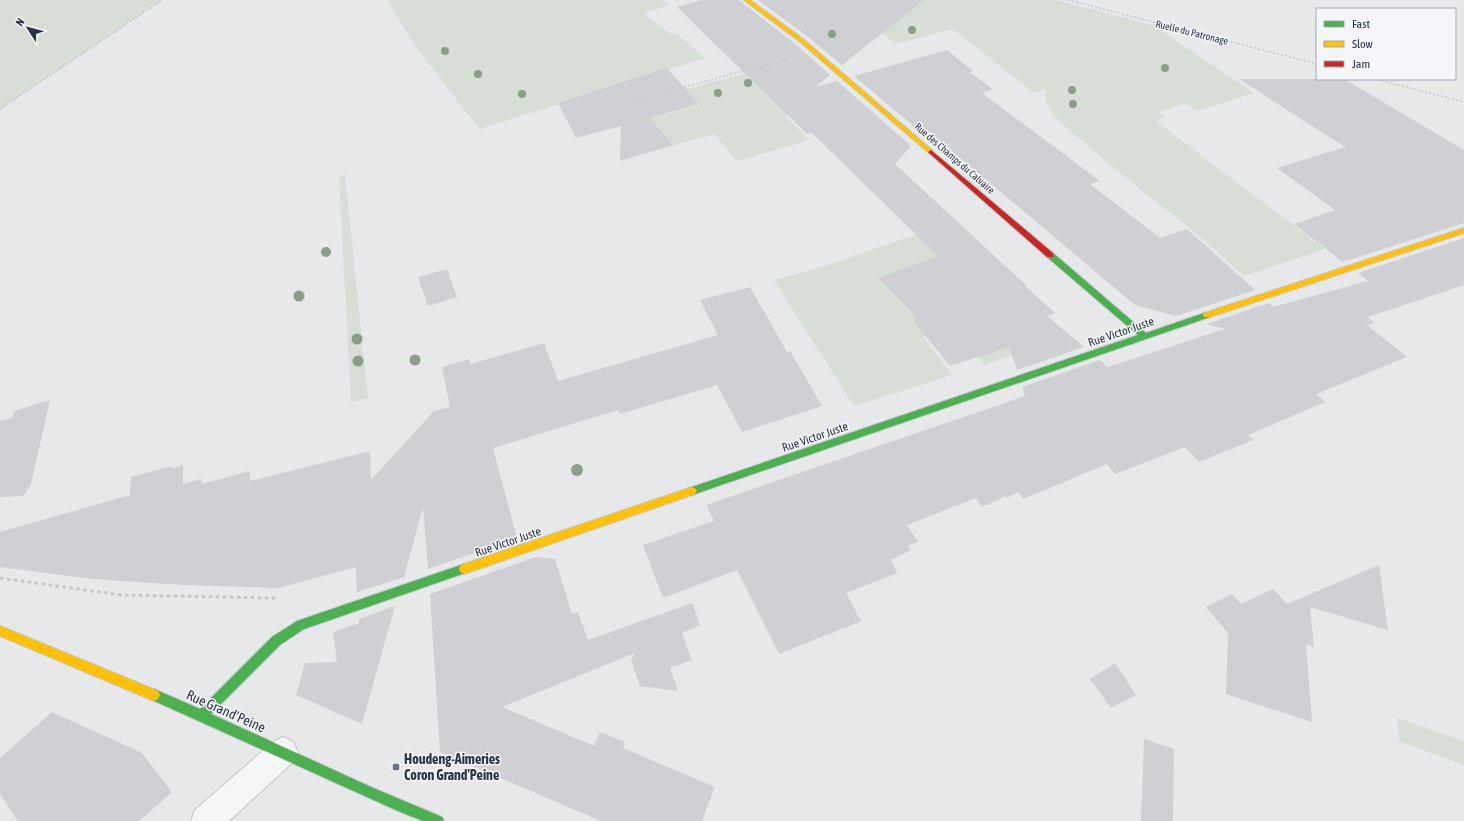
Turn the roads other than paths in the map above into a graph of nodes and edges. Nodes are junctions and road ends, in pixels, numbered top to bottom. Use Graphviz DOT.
graph roads {
  1 [pos="747,0"];
  2 [pos="1464,230"];
  3 [pos="1144,336"];
  4 [pos="0,631"];
  5 [pos="202,715"];
  6 [pos="283,752"];
  7 [pos="206,821"];
  8 [pos="438,821"];
  1 -- 3 [label="street, Rue des Champs du Calvaire"];
  2 -- 3 [label="street, Rue Victor Juste"];
  3 -- 5 [label="street, Rue Victor Juste"];
  4 -- 5 [label="street, Rue Grand'Peine"];
  5 -- 6 [label="street, Rue Grand'Peine"];
  6 -- 7 [label="street"];
  6 -- 8 [label="street, Rue Grand'Peine"];
}
